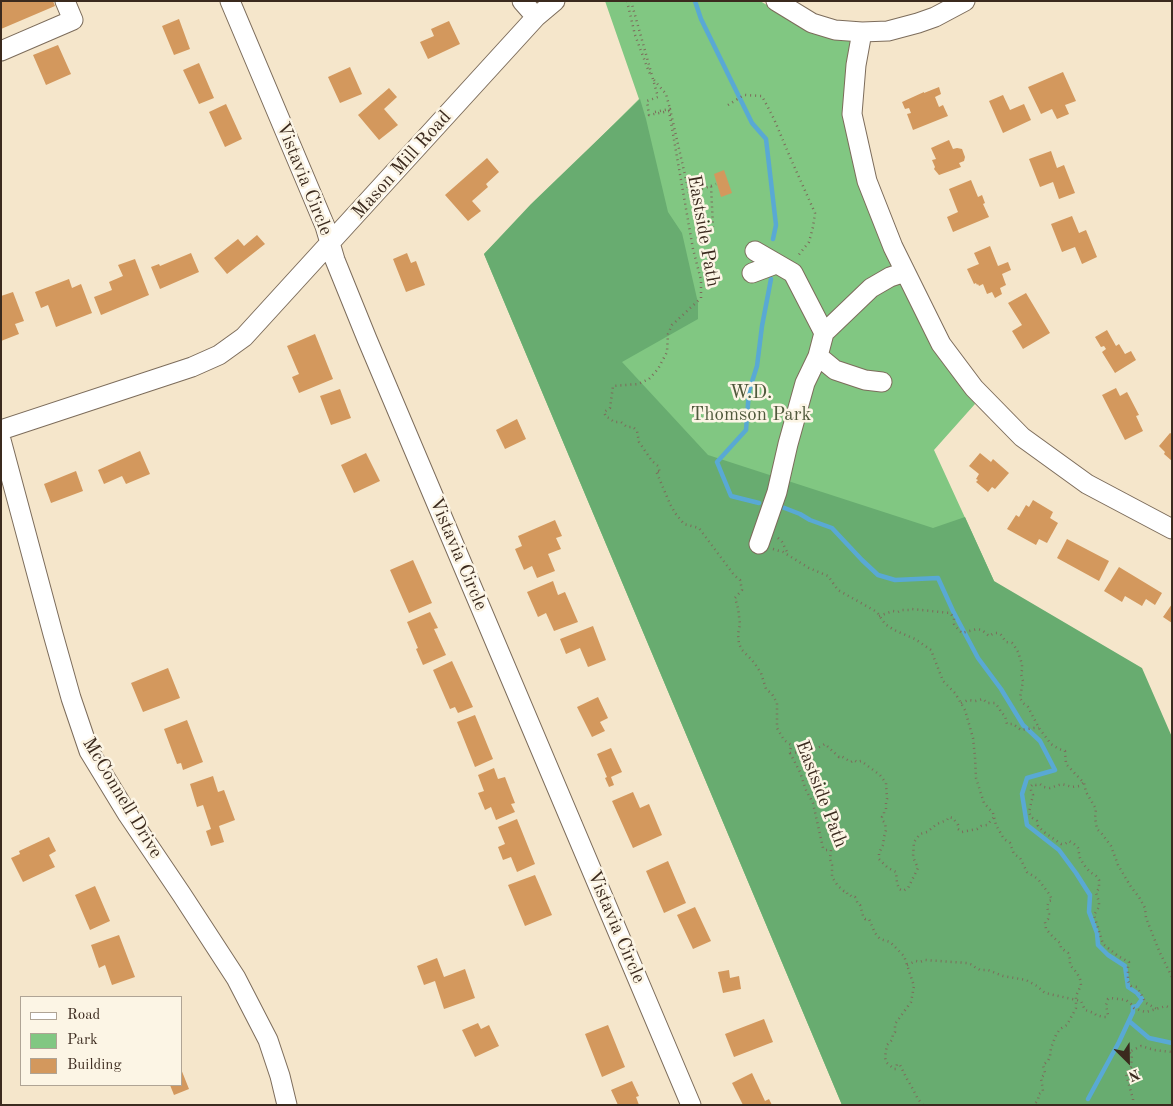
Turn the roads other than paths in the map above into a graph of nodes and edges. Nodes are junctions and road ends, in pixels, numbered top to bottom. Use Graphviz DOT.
graph roads {
  1 [pos="65,1"];
  2 [pos="230,1"];
  3 [pos="522,1"];
  4 [pos="555,1"];
  5 [pos="776,1"];
  6 [pos="965,1"];
  7 [pos="536,17"];
  8 [pos="862,32"];
  9 [pos="1,51"];
  10 [pos="330,244"];
  11 [pos="755,251"];
  12 [pos="776,264"];
  13 [pos="752,273"];
  14 [pos="898,275"];
  15 [pos="824,333"];
  16 [pos="818,356"];
  17 [pos="882,382"];
  18 [pos="1,430"];
  19 [pos="1,440"];
  20 [pos="1172,529"];
  21 [pos="759,544"];
  22 [pos="287,1105"];
  23 [pos="691,1105"];
  1 -- 9 [label="street"];
  2 -- 10 [label="street, Vistavia Circle"];
  3 -- 7 [label="street"];
  4 -- 7 [label="street, Mason Mill Road"];
  5 -- 8 [label="street"];
  6 -- 8 [label="street"];
  7 -- 10 [label="street, Mason Mill Road"];
  8 -- 14 [label="street"];
  10 -- 18 [label="street, Mason Mill Road"];
  10 -- 23 [label="street, Vistavia Circle"];
  11 -- 12 [label="street"];
  12 -- 13 [label="street"];
  12 -- 15 [label="street"];
  14 -- 15 [label="street"];
  14 -- 20 [label="street"];
  15 -- 16 [label="street"];
  16 -- 17 [label="street"];
  16 -- 21 [label="street"];
  19 -- 22 [label="street, McConnell Drive"];
}
